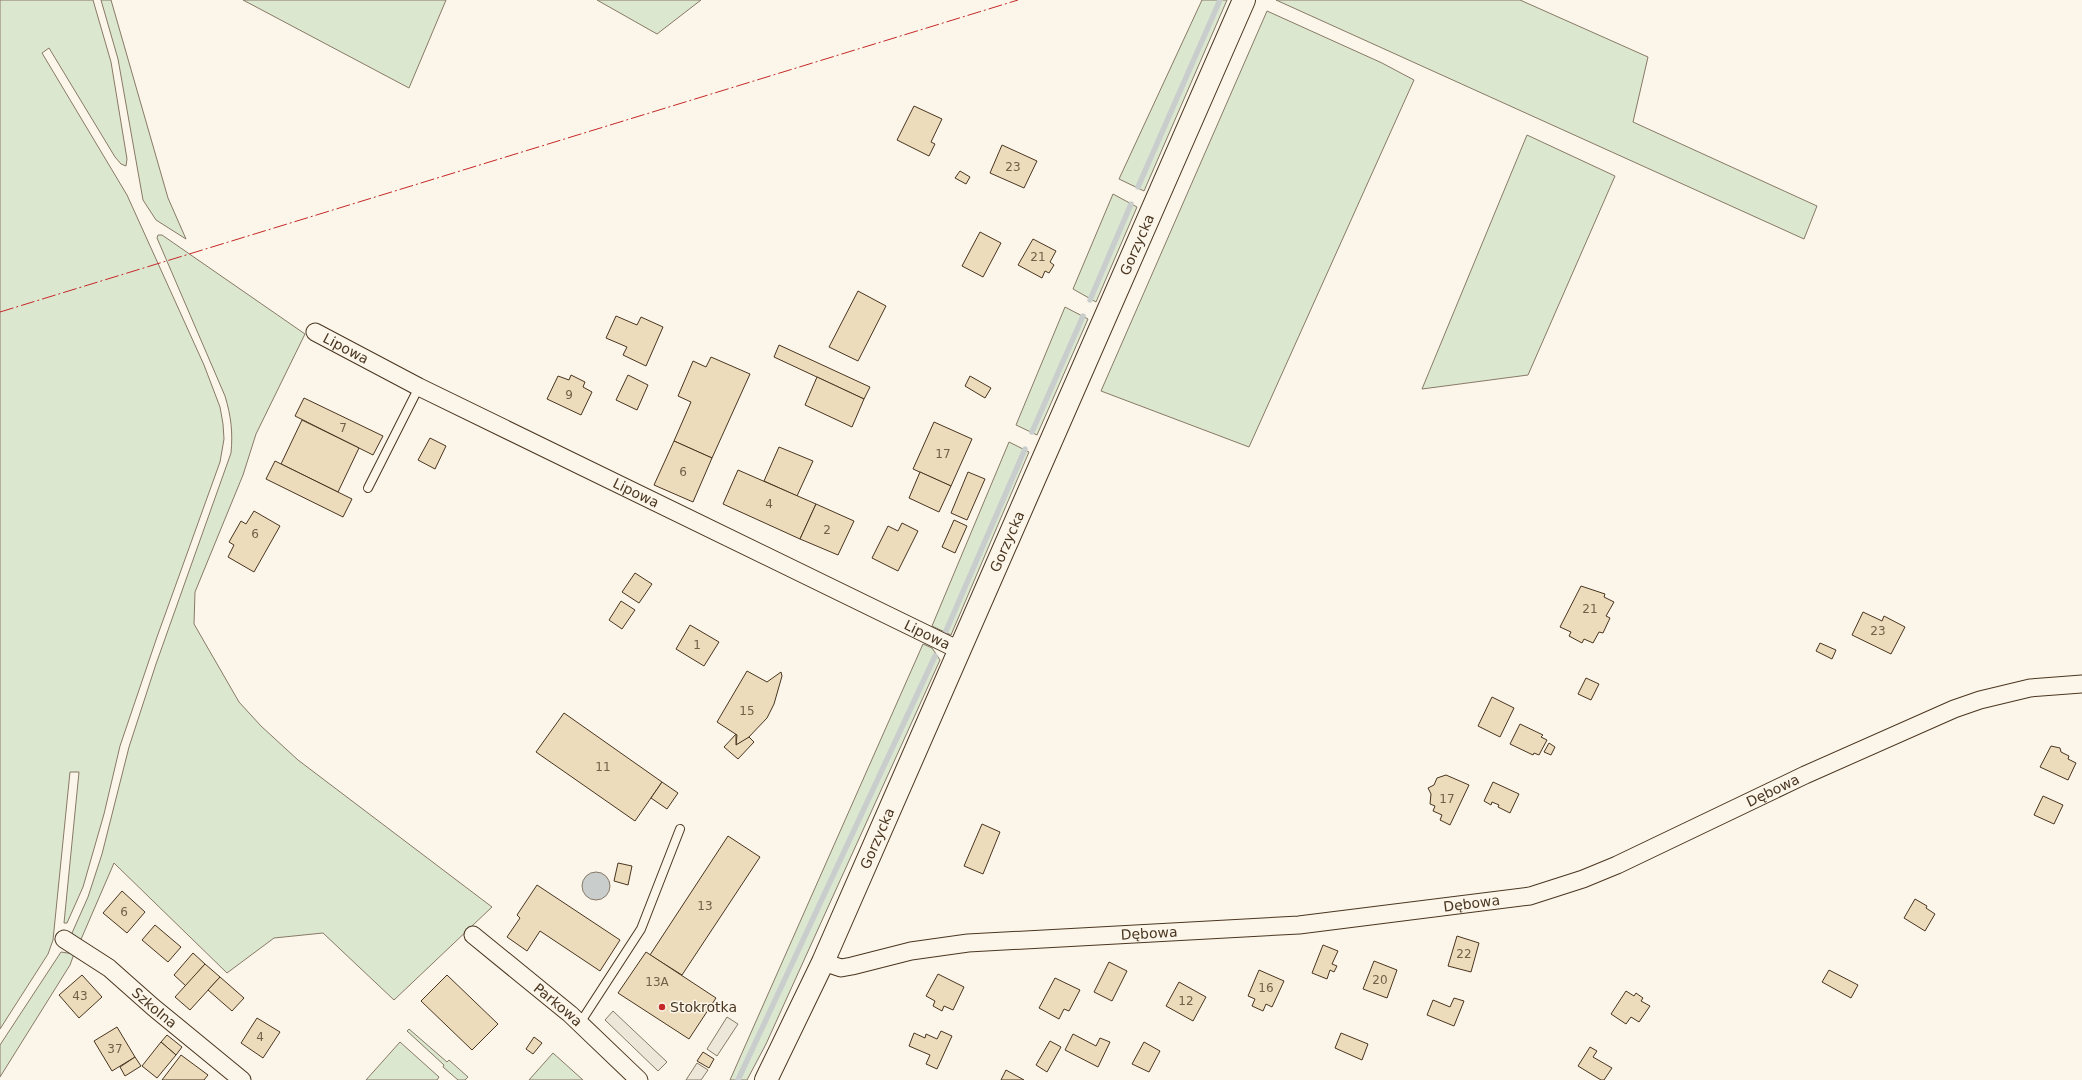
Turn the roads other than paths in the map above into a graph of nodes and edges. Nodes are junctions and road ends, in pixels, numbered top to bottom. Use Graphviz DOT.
graph roads {
  1 [pos="1244,0"];
  2 [pos="315,332"];
  3 [pos="419,387"];
  4 [pos="368,488"];
  5 [pos="959,650"];
  6 [pos="2082,684"];
  7 [pos="680,830"];
  8 [pos="473,935"];
  9 [pos="64,939"];
  10 [pos="823,962"];
  11 [pos="580,1024"];
  12 [pos="242,1080"];
  13 [pos="639,1080"];
  14 [pos="766,1080"];
  1 -- 5 [label="main road, Gorzycka"];
  2 -- 3 [label="street, Lipowa"];
  3 -- 4 [label="lane"];
  3 -- 5 [label="street, Lipowa"];
  5 -- 10 [label="main road, Gorzycka"];
  6 -- 10 [label="street, Dębowa"];
  7 -- 11 [label="lane"];
  8 -- 11 [label="street, Parkowa"];
  9 -- 12 [label="street, Szkolna"];
  10 -- 14 [label="main road, Gorzycka"];
  11 -- 13 [label="street, Parkowa"];
}
